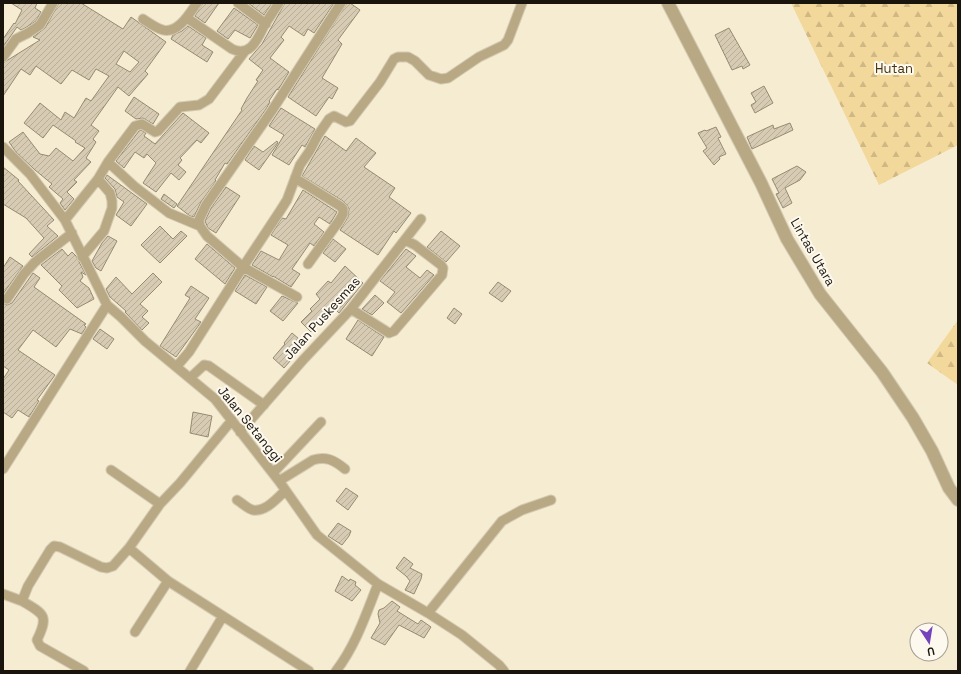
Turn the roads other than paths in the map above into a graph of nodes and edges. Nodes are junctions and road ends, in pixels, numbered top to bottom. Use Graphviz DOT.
graph roads {
  1 [pos="53,3"];
  2 [pos="197,3"];
  3 [pos="238,3"];
  4 [pos="279,3"];
  5 [pos="341,3"];
  6 [pos="522,3"];
  7 [pos="668,3"];
  8 [pos="187,18"];
  9 [pos="143,19"];
  10 [pos="266,24"];
  11 [pos="245,51"];
  12 [pos="3,57"];
  13 [pos="3,148"];
  14 [pos="108,162"];
  15 [pos="295,178"];
  16 [pos="98,179"];
  17 [pos="421,219"];
  18 [pos="65,220"];
  19 [pos="200,226"];
  20 [pos="72,233"];
  21 [pos="405,240"];
  22 [pos="82,257"];
  23 [pos="308,264"];
  24 [pos="243,267"];
  25 [pos="297,297"];
  26 [pos="7,299"];
  27 [pos="107,305"];
  28 [pos="351,309"];
  29 [pos="177,366"];
  30 [pos="190,378"];
  31 [pos="264,405"];
  32 [pos="232,420"];
  33 [pos="321,422"];
  34 [pos="240,432"];
  35 [pos="6,456"];
  36 [pos="3,469"];
  37 [pos="345,469"];
  38 [pos="111,470"];
  39 [pos="273,473"];
  40 [pos="280,481"];
  41 [pos="285,491"];
  42 [pos="237,500"];
  43 [pos="551,500"];
  44 [pos="958,500"];
  45 [pos="160,504"];
  46 [pos="129,548"];
  47 [pos="168,581"];
  48 [pos="378,584"];
  49 [pos="3,594"];
  50 [pos="22,601"];
  51 [pos="428,613"];
  52 [pos="223,616"];
  53 [pos="135,632"];
  54 [pos="84,671"];
  55 [pos="190,671"];
  56 [pos="309,671"];
  57 [pos="336,671"];
  58 [pos="504,671"];
  1 -- 12 [label="street"];
  2 -- 8 [label="street"];
  3 -- 10 [label="street"];
  4 -- 10 [label="street"];
  5 -- 19 [label="street"];
  6 -- 15 [label="street"];
  7 -- 44 [label="street, Lintas Utara"];
  8 -- 9 [label="street"];
  8 -- 11 [label="street"];
  10 -- 11 [label="street"];
  11 -- 14 [label="street"];
  13 -- 18 [label="street, Jalan Setanggi"];
  14 -- 16 [label="street"];
  14 -- 19 [label="street"];
  15 -- 23 [label="street"];
  15 -- 24 [label="street"];
  16 -- 18 [label="street"];
  16 -- 22 [label="street"];
  17 -- 21 [label="street, Jalan Puskesmas"];
  18 -- 20 [label="street, Jalan Setanggi"];
  19 -- 24 [label="street"];
  20 -- 22 [label="street, Jalan Setanggi"];
  20 -- 26 [label="street"];
  21 -- 28 [label="street, Jalan Puskesmas"];
  21 -- 28 [label="street"];
  22 -- 27 [label="street, Jalan Setanggi"];
  24 -- 25 [label="street"];
  24 -- 29 [label="street"];
  27 -- 29 [label="street, Jalan Setanggi"];
  27 -- 35 [label="street"];
  28 -- 31 [label="street, Jalan Puskesmas"];
  29 -- 30 [label="street, Jalan Setanggi"];
  30 -- 31 [label="street"];
  30 -- 32 [label="street, Jalan Setanggi"];
  31 -- 34 [label="street, Jalan Puskesmas"];
  32 -- 34 [label="street, Jalan Setanggi"];
  32 -- 45 [label="street"];
  33 -- 39 [label="street"];
  34 -- 39 [label="street, Jalan Setanggi"];
  35 -- 36 [label="street"];
  37 -- 40 [label="street"];
  38 -- 45 [label="street"];
  39 -- 40 [label="street, Jalan Setanggi"];
  40 -- 41 [label="street, Jalan Setanggi"];
  41 -- 42 [label="street"];
  41 -- 48 [label="street, Jalan Setanggi"];
  43 -- 51 [label="street"];
  45 -- 46 [label="street"];
  46 -- 47 [label="street"];
  46 -- 50 [label="street"];
  47 -- 52 [label="street"];
  47 -- 53 [label="street"];
  48 -- 51 [label="street, Jalan Setanggi"];
  48 -- 57 [label="street"];
  49 -- 50 [label="street"];
  50 -- 54 [label="street"];
  51 -- 58 [label="street, Jalan Setanggi"];
  52 -- 55 [label="street"];
  52 -- 56 [label="street"];
}
